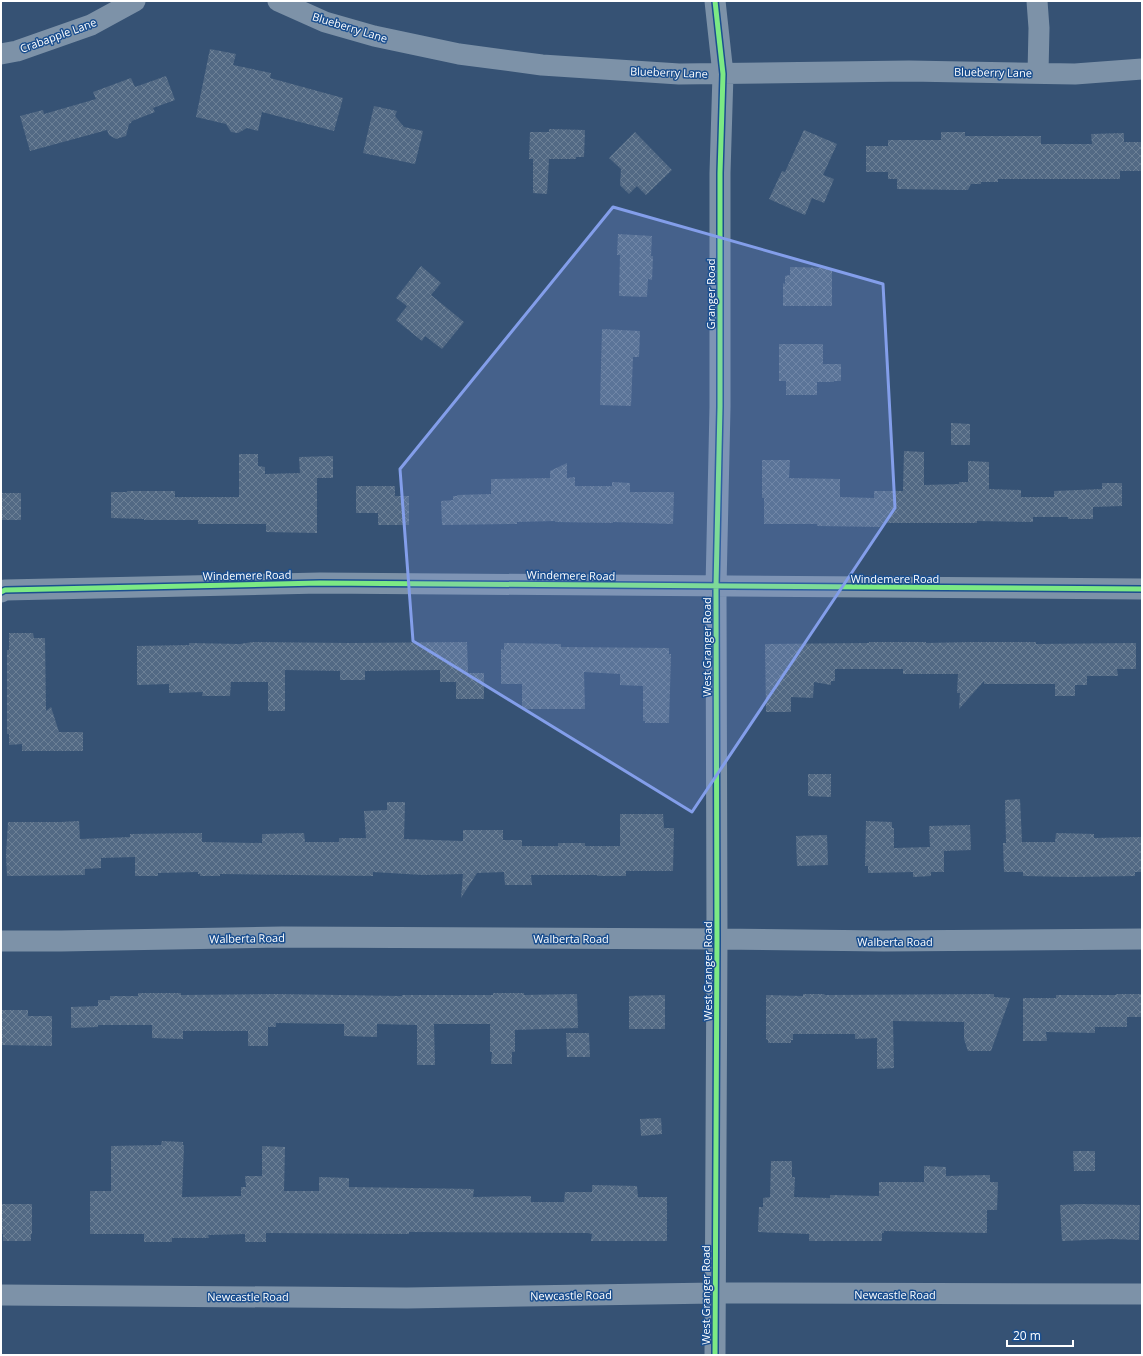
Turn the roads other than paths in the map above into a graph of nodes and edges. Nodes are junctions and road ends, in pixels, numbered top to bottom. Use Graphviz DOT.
graph roads {
  1 [pos="135,1"];
  2 [pos="278,1"];
  3 [pos="715,1"];
  4 [pos="1037,1"];
  5 [pos="1,54"];
  6 [pos="1142,69"];
  7 [pos="1038,73"];
  8 [pos="723,74"];
  9 [pos="716,587"];
  10 [pos="1142,589"];
  11 [pos="1,592"];
  12 [pos="717,939"];
  13 [pos="1142,939"];
  14 [pos="1,941"];
  15 [pos="715,1294"];
  16 [pos="1142,1294"];
  17 [pos="1,1295"];
  18 [pos="715,1355"];
  1 -- 5 [label="street, Crabapple Lane"];
  2 -- 8 [label="street, Blueberry Lane"];
  3 -- 8 [label="street, Granger Road"];
  4 -- 7 [label="street"];
  6 -- 7 [label="street, Blueberry Lane"];
  7 -- 8 [label="street, Blueberry Lane"];
  8 -- 9 [label="street, Granger Road"];
  9 -- 10 [label="street, Windemere Road"];
  9 -- 11 [label="street, Windemere Road"];
  9 -- 12 [label="street, West Granger Road"];
  12 -- 13 [label="street, Walberta Road"];
  12 -- 14 [label="street, Walberta Road"];
  12 -- 15 [label="street, West Granger Road"];
  15 -- 16 [label="street, Newcastle Road"];
  15 -- 17 [label="street, Newcastle Road"];
  15 -- 18 [label="street, West Granger Road"];
}
